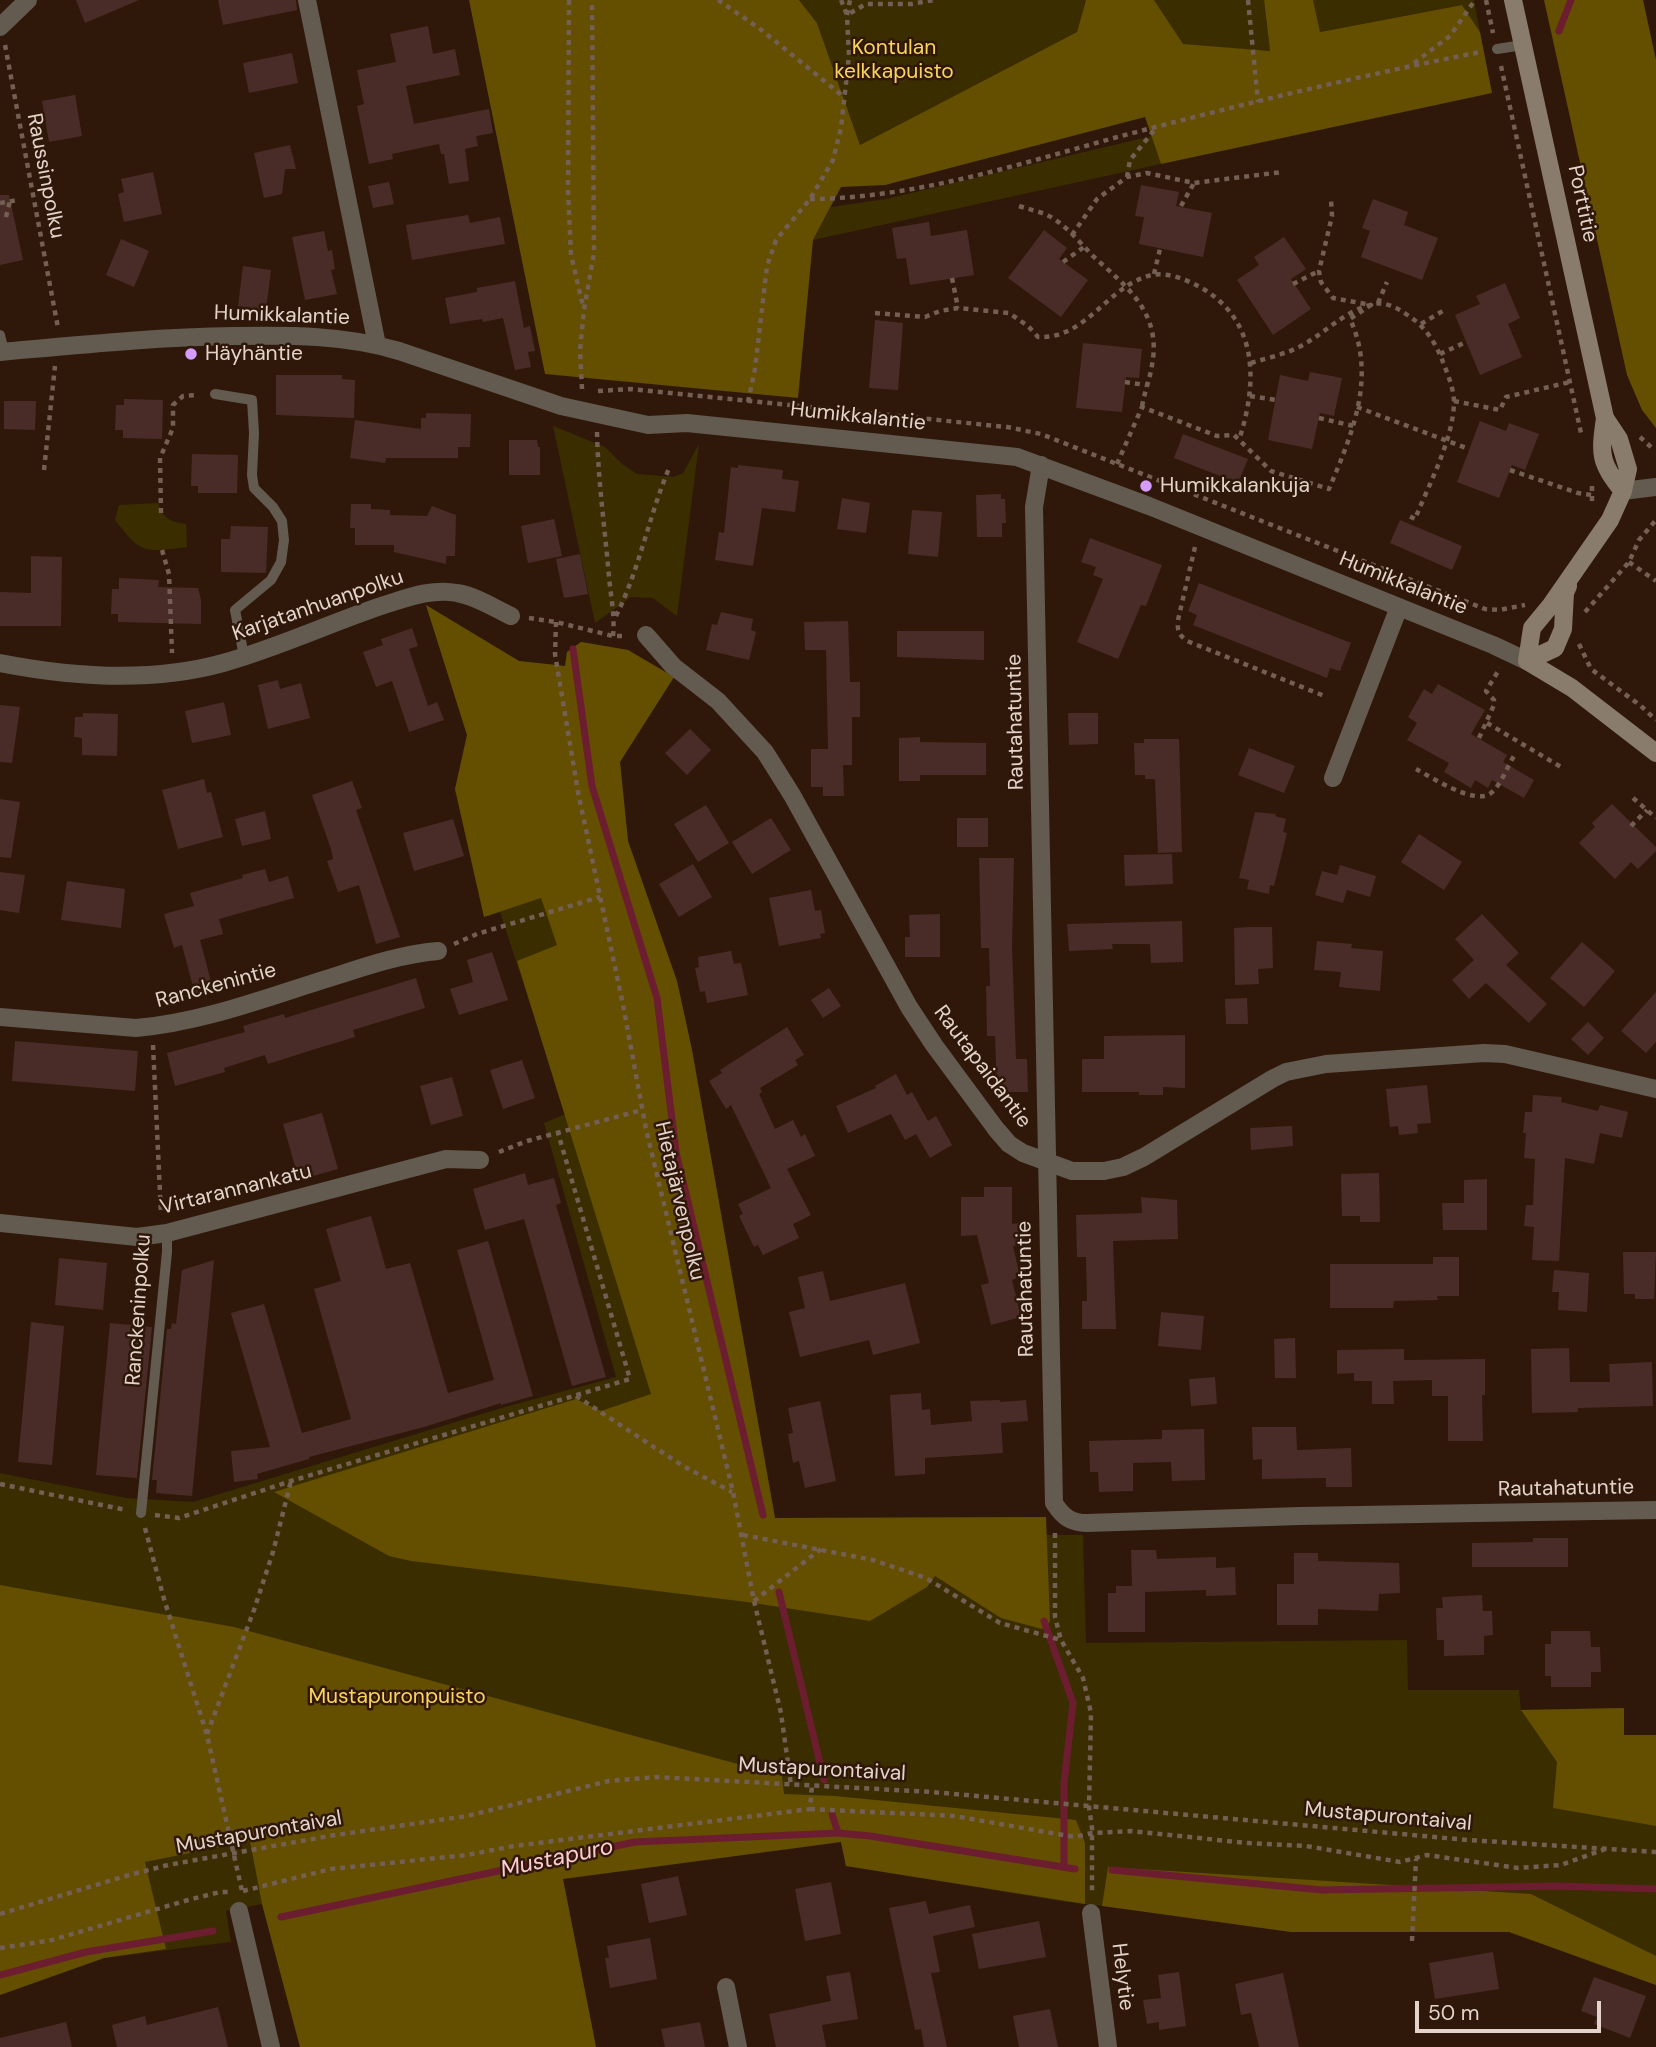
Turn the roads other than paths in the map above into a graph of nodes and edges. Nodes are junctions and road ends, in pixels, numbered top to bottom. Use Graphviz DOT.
graph roads {
  1 [pos="28,0"];
  2 [pos="307,0"];
  3 [pos="1513,0"];
  4 [pos="1,26"];
  5 [pos="1523,45"];
  6 [pos="1497,49"];
  7 [pos="377,345"];
  8 [pos="1,346"];
  9 [pos="215,394"];
  10 [pos="1041,465"];
  11 [pos="1656,487"];
  12 [pos="1623,491"];
  13 [pos="1574,569"];
  14 [pos="1399,607"];
  15 [pos="511,615"];
  16 [pos="646,635"];
  17 [pos="244,656"];
  18 [pos="1527,661"];
  19 [pos="0,663"];
  20 [pos="1656,753"];
  21 [pos="1333,778"];
  22 [pos="438,951"];
  23 [pos="0,1017"];
  24 [pos="1656,1089"];
  25 [pos="480,1160"];
  26 [pos="1046,1163"];
  27 [pos="0,1223"];
  28 [pos="167,1233"];
  29 [pos="1656,1510"];
  30 [pos="141,1513"];
  31 [pos="239,1910"];
  32 [pos="1091,1913"];
  33 [pos="726,1987"];
  34 [pos="271,2047"];
  35 [pos="738,2047"];
  36 [pos="1108,2047"];
  1 -- 4 [label="street"];
  2 -- 7 [label="street"];
  3 -- 5 [label="street, Porttitie"];
  5 -- 6 [label="lane"];
  5 -- 12 [label="street, Porttitie"];
  7 -- 8 [label="street, Humikkalantie"];
  7 -- 10 [label="street, Humikkalantie"];
  9 -- 17 [label="lane"];
  10 -- 14 [label="street, Humikkalantie"];
  10 -- 26 [label="street, Rautahatuntie"];
  11 -- 12 [label="street"];
  12 -- 13 [label="street, Porttitie"];
  13 -- 18 [label="street, Porttitie"];
  13 -- 18 [label="street, Porttitie"];
  14 -- 18 [label="street, Humikkalantie"];
  14 -- 21 [label="street"];
  15 -- 17 [label="street, Karjatanhuanpolku"];
  16 -- 26 [label="street, Rautapaidantie"];
  17 -- 19 [label="street, Karjatanhuanpolku"];
  18 -- 20 [label="street, Humikkalantie"];
  22 -- 23 [label="street, Ranckenintie"];
  24 -- 26 [label="street, Rautapaidantie"];
  25 -- 28 [label="street, Virtarannankatu"];
  26 -- 29 [label="street, Rautahatuntie"];
  27 -- 28 [label="street, Virtarannankatu"];
  28 -- 30 [label="lane, Ranckeninpolku"];
  31 -- 34 [label="street"];
  32 -- 36 [label="street, Helytie"];
  33 -- 35 [label="street"];
}
